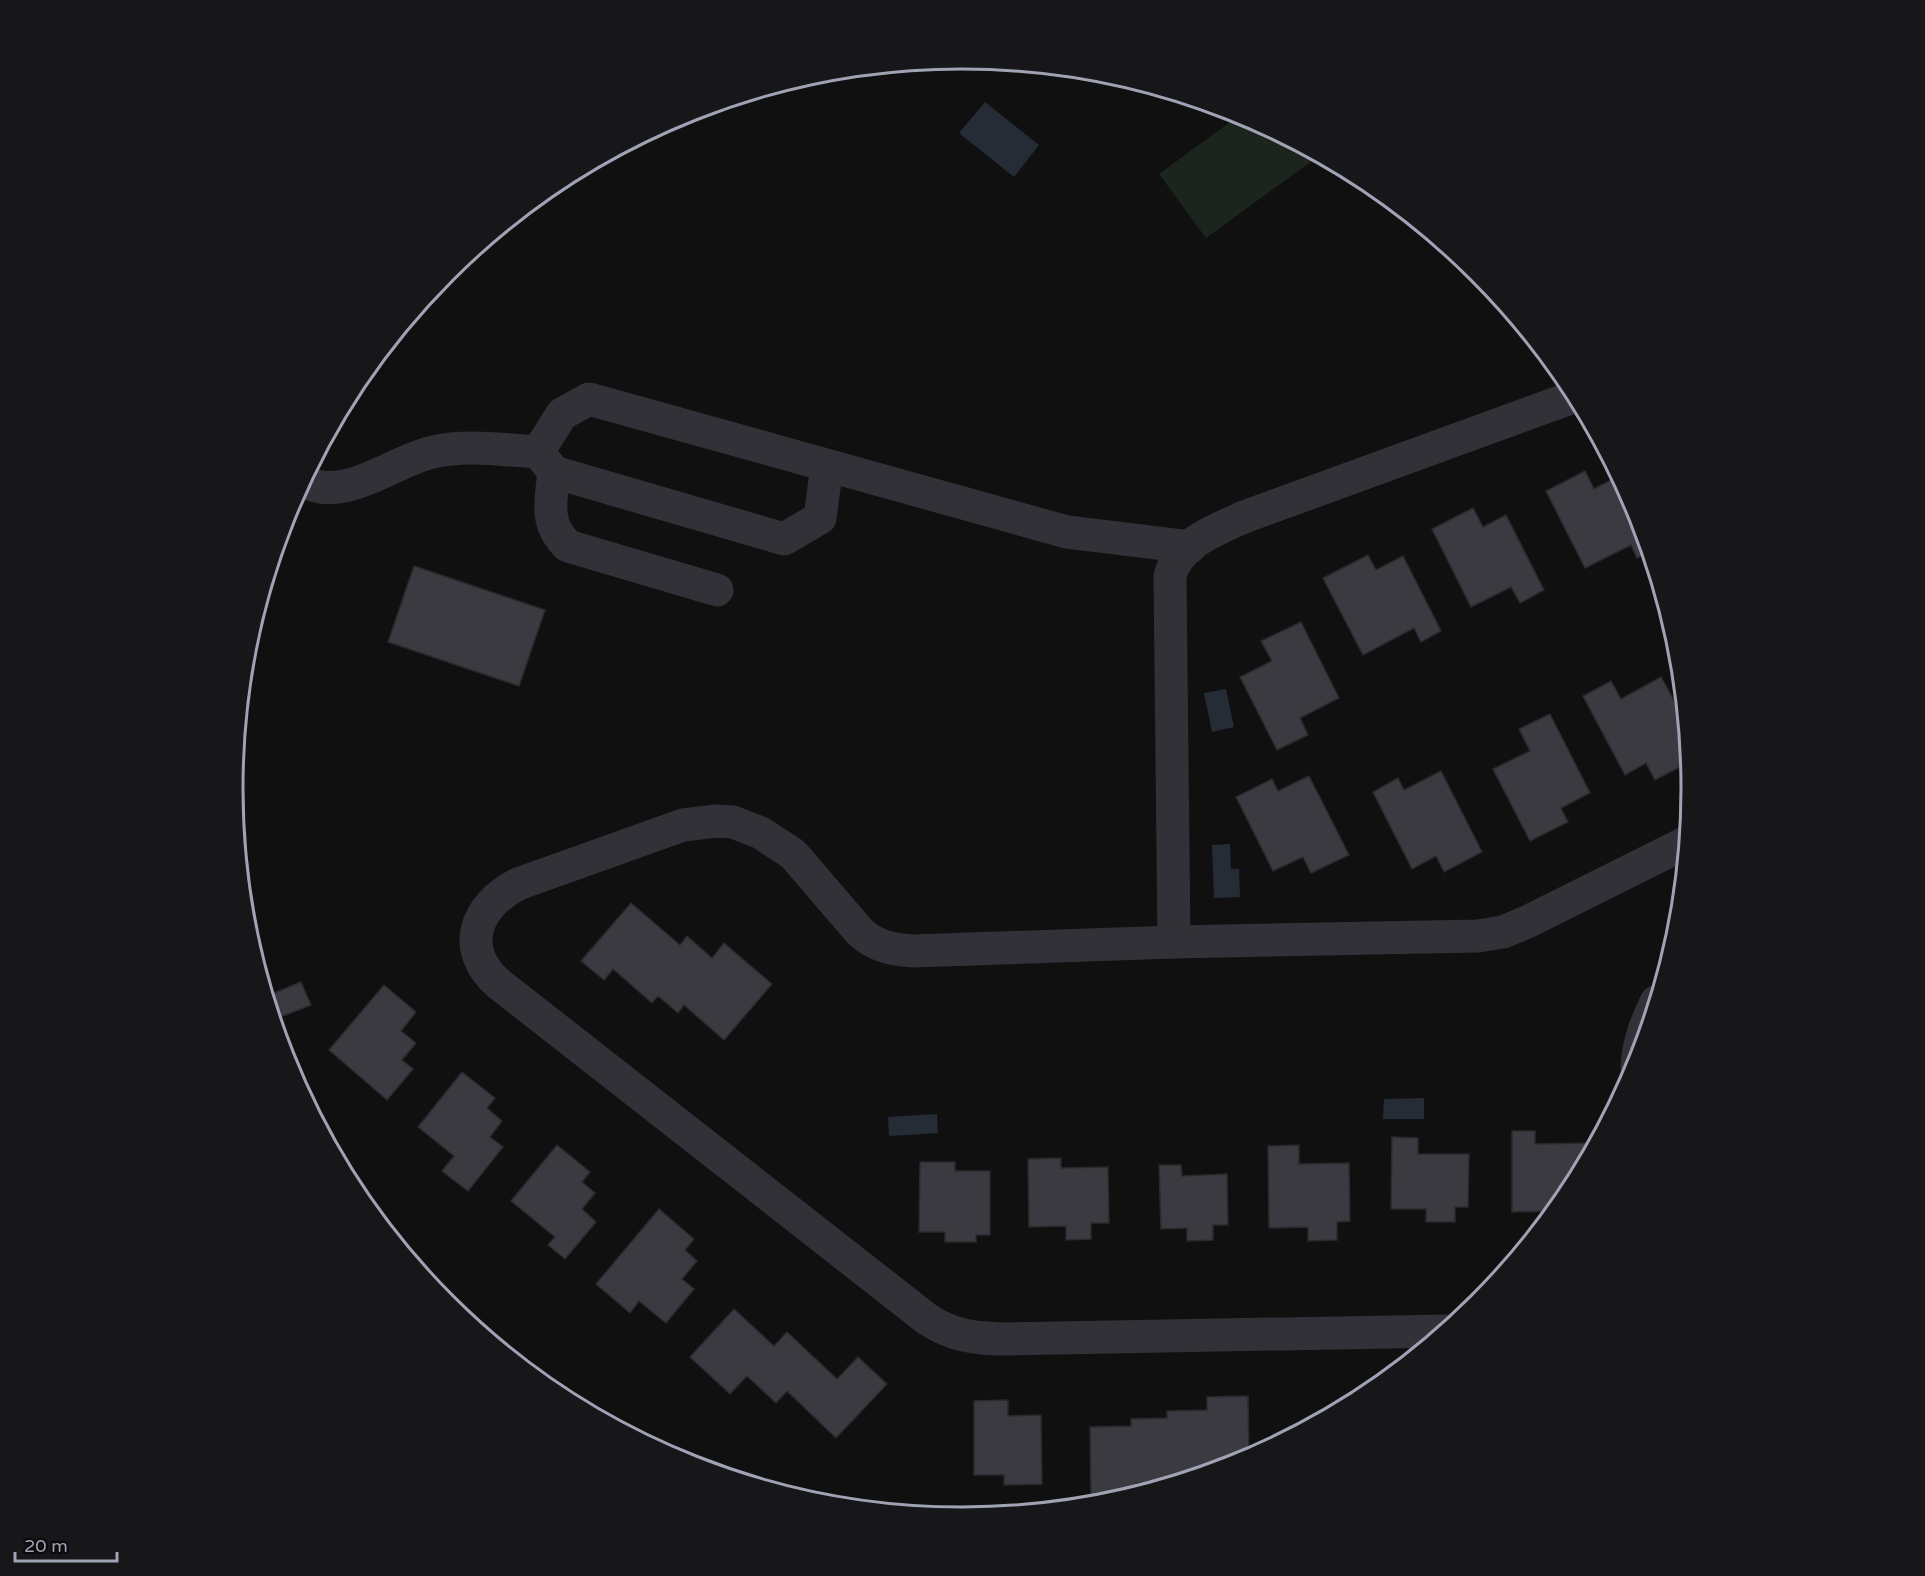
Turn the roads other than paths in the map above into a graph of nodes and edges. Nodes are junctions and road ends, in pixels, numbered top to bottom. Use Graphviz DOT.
graph roads {
  1 [pos="1567,399"];
  2 [pos="546,462"];
  3 [pos="827,465"];
  4 [pos="311,485"];
  5 [pos="1190,547"];
  6 [pos="717,590"];
  7 [pos="1679,846"];
  8 [pos="1174,942"];
  9 [pos="1434,1331"];
  1 -- 5 [label="street"];
  2 -- 3 [label="street"];
  2 -- 3 [label="street"];
  2 -- 4 [label="street"];
  2 -- 6 [label="street"];
  3 -- 5 [label="street"];
  5 -- 8 [label="street"];
  7 -- 8 [label="street"];
  8 -- 9 [label="street"];
}
